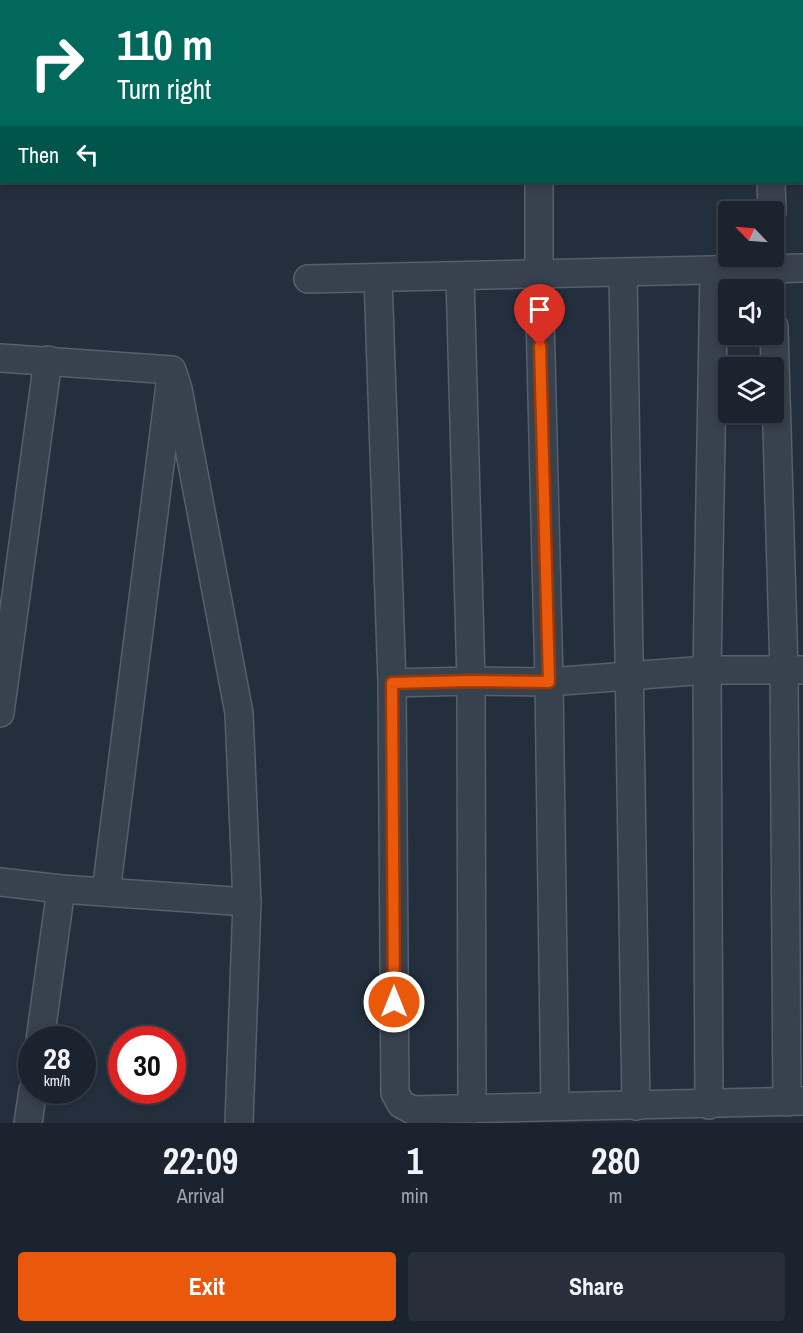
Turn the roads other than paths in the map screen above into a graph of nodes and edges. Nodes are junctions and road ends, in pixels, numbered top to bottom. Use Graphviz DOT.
graph roads {
  1 [pos="539,183"];
  2 [pos="771,183"];
  3 [pos="772,201"];
  4 [pos="803,268"];
  5 [pos="714,270"];
  6 [pos="623,272"];
  7 [pos="772,272"];
  8 [pos="539,274"];
  9 [pos="460,276"];
  10 [pos="378,278"];
  11 [pos="308,279"];
  12 [pos="775,345"];
  13 [pos="0,358"];
  14 [pos="48,360"];
  15 [pos="172,370"];
  16 [pos="707,670"];
  17 [pos="794,671"];
  18 [pos="630,676"];
  19 [pos="471,681"];
  20 [pos="549,682"];
  21 [pos="392,683"];
  22 [pos="0,713"];
  23 [pos="0,882"];
  24 [pos="61,889"];
  25 [pos="106,892"];
  26 [pos="247,902"];
  27 [pos="42,1026"];
  28 [pos="795,1101"];
  29 [pos="31,1104"];
  30 [pos="709,1105"];
  31 [pos="636,1106"];
  32 [pos="555,1107"];
  33 [pos="471,1109"];
  34 [pos="28,1123"];
  35 [pos="239,1123"];
  1 -- 8 [label="street"];
  2 -- 3 [label="street"];
  4 -- 7 [label="street"];
  5 -- 6 [label="street"];
  5 -- 7 [label="street"];
  5 -- 16 [label="street"];
  6 -- 8 [label="street"];
  6 -- 18 [label="street"];
  8 -- 9 [label="street"];
  8 -- 20 [label="street"];
  9 -- 10 [label="street"];
  9 -- 19 [label="street"];
  10 -- 11 [label="street"];
  10 -- 21 [label="street"];
  12 -- 17 [label="street"];
  13 -- 14 [label="street"];
  14 -- 15 [label="street"];
  14 -- 22 [label="street"];
  15 -- 25 [label="street"];
  15 -- 26 [label="street"];
  16 -- 17 [label="street"];
  16 -- 18 [label="street"];
  16 -- 30 [label="street"];
  17 -- 28 [label="street"];
  18 -- 20 [label="street"];
  18 -- 31 [label="street"];
  19 -- 20 [label="street"];
  19 -- 21 [label="street"];
  19 -- 33 [label="street"];
  20 -- 32 [label="street"];
  21 -- 33 [label="street"];
  23 -- 24 [label="street"];
  24 -- 25 [label="street"];
  24 -- 27 [label="street"];
  25 -- 26 [label="street"];
  26 -- 35 [label="street"];
  28 -- 30 [label="street"];
  29 -- 34 [label="street"];
  30 -- 31 [label="street"];
  31 -- 32 [label="street"];
  32 -- 33 [label="street"];
}
